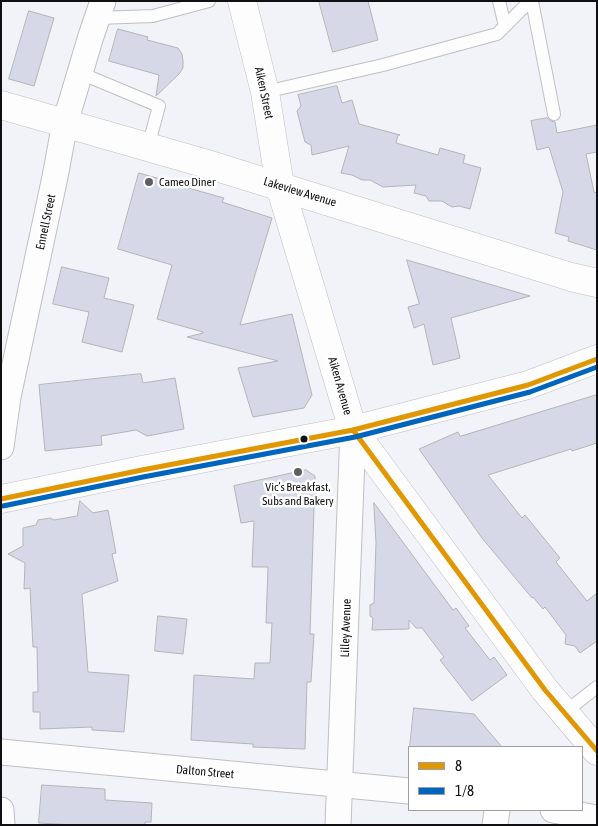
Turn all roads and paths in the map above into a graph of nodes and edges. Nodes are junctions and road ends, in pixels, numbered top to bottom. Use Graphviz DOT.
graph roads {
  1 [pos="210,1"];
  2 [pos="242,1"];
  3 [pos="499,1"];
  4 [pos="531,1"];
  5 [pos="100,10"];
  6 [pos="505,26"];
  7 [pos="80,73"];
  8 [pos="266,92"];
  9 [pos="1,105"];
  10 [pos="554,114"];
  11 [pos="65,123"];
  12 [pos="148,147"];
  13 [pos="280,186"];
  14 [pos="597,283"];
  15 [pos="597,359"];
  16 [pos="6,388"];
  17 [pos="353,430"];
  18 [pos="1,447"];
  19 [pos="1,499"];
  20 [pos="597,687"];
  21 [pos="564,713"];
  22 [pos="597,751"];
  23 [pos="1,752"];
  24 [pos="340,784"];
  25 [pos="408,791"];
  26 [pos="1,810"];
  27 [pos="497,811"];
  28 [pos="558,811"];
  29 [pos="597,818"];
  30 [pos="2,825"];
  31 [pos="338,825"];
  32 [pos="496,825"];
  1 -- 5 [label="lane"];
  2 -- 8 [label="main road, Aiken Street"];
  3 -- 6 [label="lane"];
  4 -- 6 [label="lane"];
  4 -- 10 [label="lane"];
  5 -- 7 [label="street, Ennell Street"];
  6 -- 8 [label="lane"];
  7 -- 11 [label="street, Ennell Street"];
  7 -- 12 [label="lane"];
  8 -- 13 [label="main road, Aiken Street"];
  9 -- 11 [label="main road, Lakeview Avenue"];
  11 -- 12 [label="main road, Lakeview Avenue"];
  11 -- 16 [label="street, Ennell Street"];
  12 -- 13 [label="main road, Lakeview Avenue"];
  13 -- 14 [label="main road, Lakeview Avenue"];
  13 -- 17 [label="main road, Aiken Avenue"];
  15 -- 17 [label="main road"];
  16 -- 18 [label="street, Ennell Street"];
  17 -- 19 [label="main road"];
  17 -- 21 [label="main road, Aiken Avenue"];
  17 -- 24 [label="street, Lilley Avenue"];
  20 -- 21 [label="lane"];
  21 -- 22 [label="main road, Aiken Avenue"];
  23 -- 24 [label="street, Dalton Street"];
  24 -- 25 [label="street, Dalton Street"];
  24 -- 31 [label="street, Lilley Avenue"];
  26 -- 30 [label="street"];
  27 -- 32 [label="street"];
  28 -- 29 [label="street"];
}
